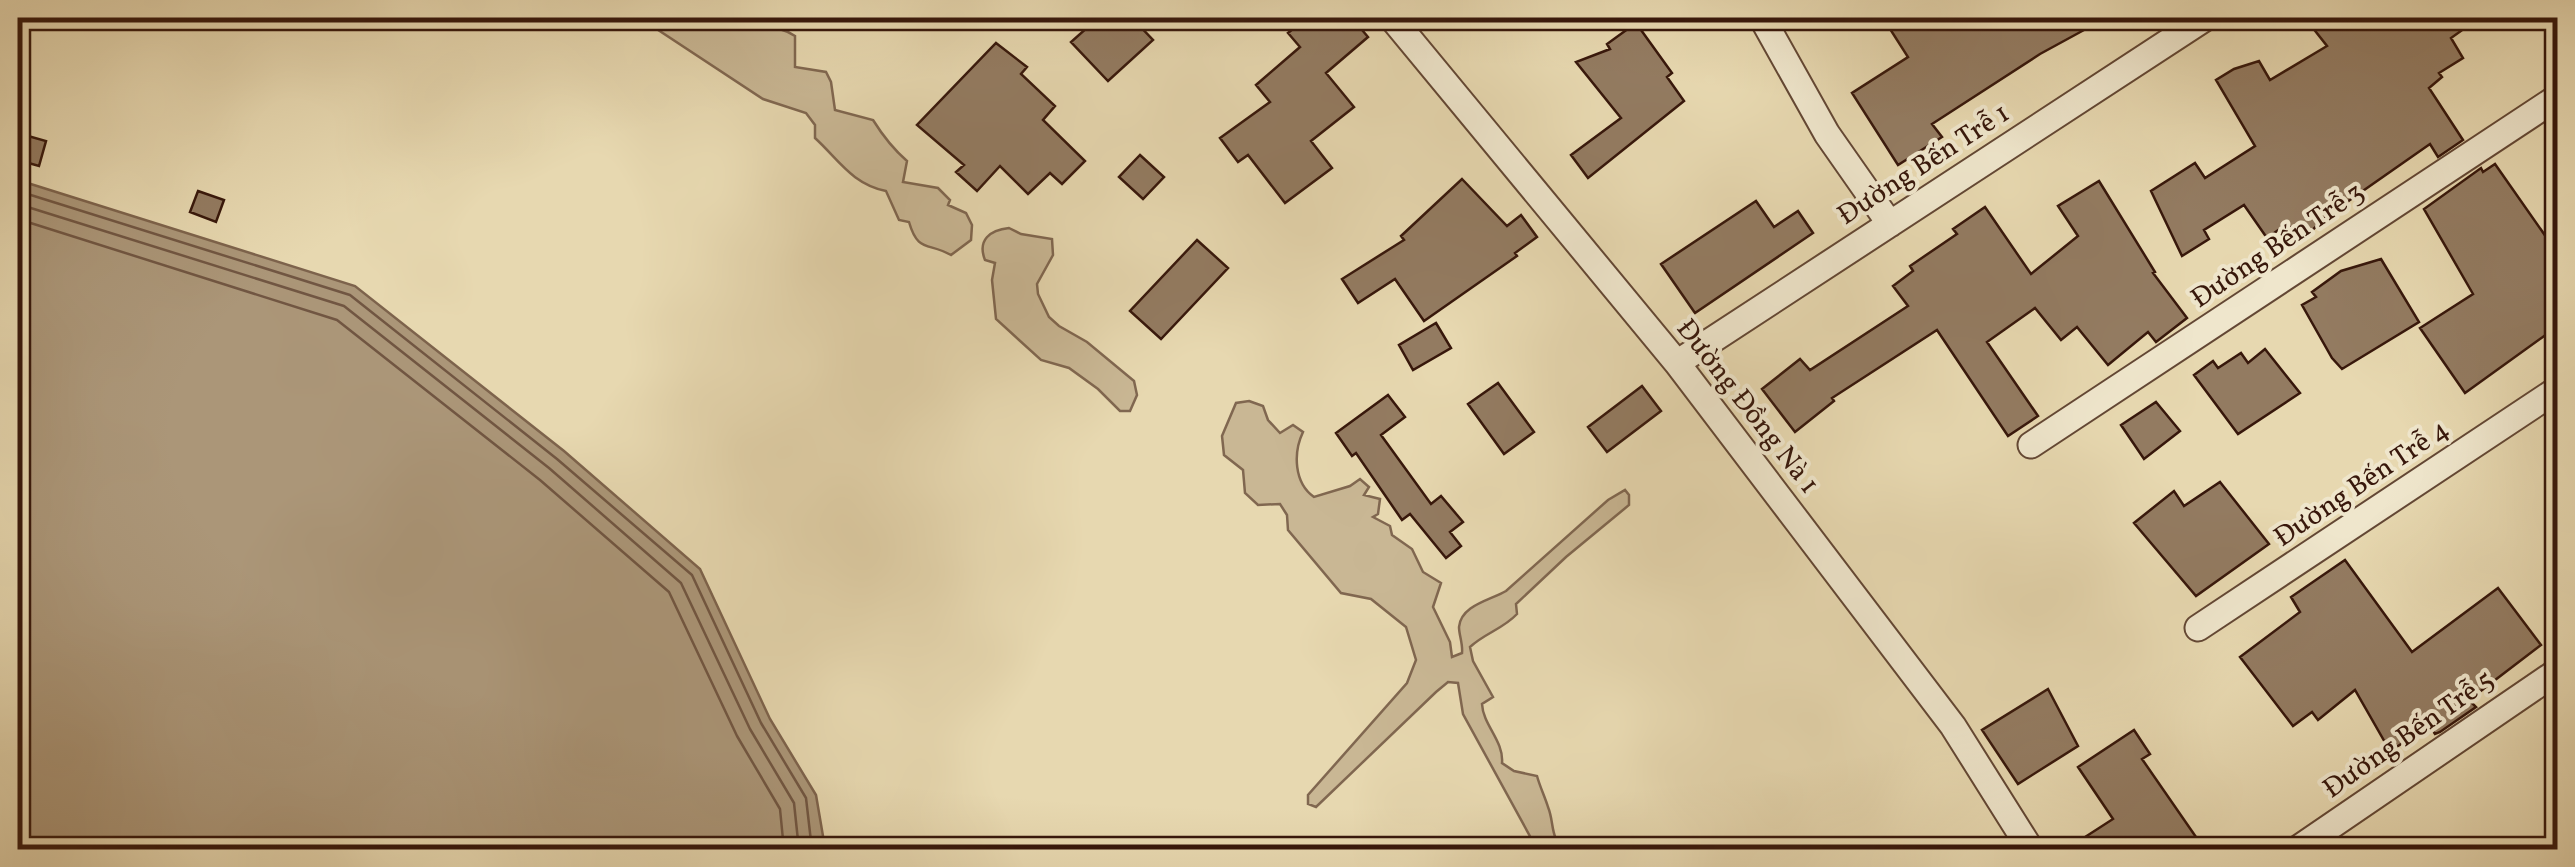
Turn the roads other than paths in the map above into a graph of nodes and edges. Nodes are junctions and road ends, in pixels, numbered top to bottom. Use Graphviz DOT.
graph roads {
  1 [pos="22,18"];
  2 [pos="1392,18"];
  3 [pos="1762,18"];
  4 [pos="2204,18"];
  5 [pos="18,25"];
  6 [pos="2558,97"];
  7 [pos="1890,224"];
  8 [pos="1677,363"];
  9 [pos="2558,389"];
  10 [pos="2032,445"];
  11 [pos="2198,628"];
  12 [pos="2558,670"];
  13 [pos="2031,850"];
  14 [pos="2296,850"];
  1 -- 5 [label="street"];
  2 -- 8 [label="street, Đường Đồng Nà 1"];
  3 -- 7 [label="street"];
  4 -- 7 [label="street, Đường Bến Trễ 1"];
  6 -- 10 [label="street, Đường Bến Trễ 3"];
  7 -- 8 [label="street, Đường Bến Trễ 1"];
  8 -- 13 [label="street, Đường Đồng Nà 1"];
  9 -- 11 [label="street, Đường Bến Trễ 4"];
  12 -- 14 [label="street, Đường Bến Trễ 5"];
}
